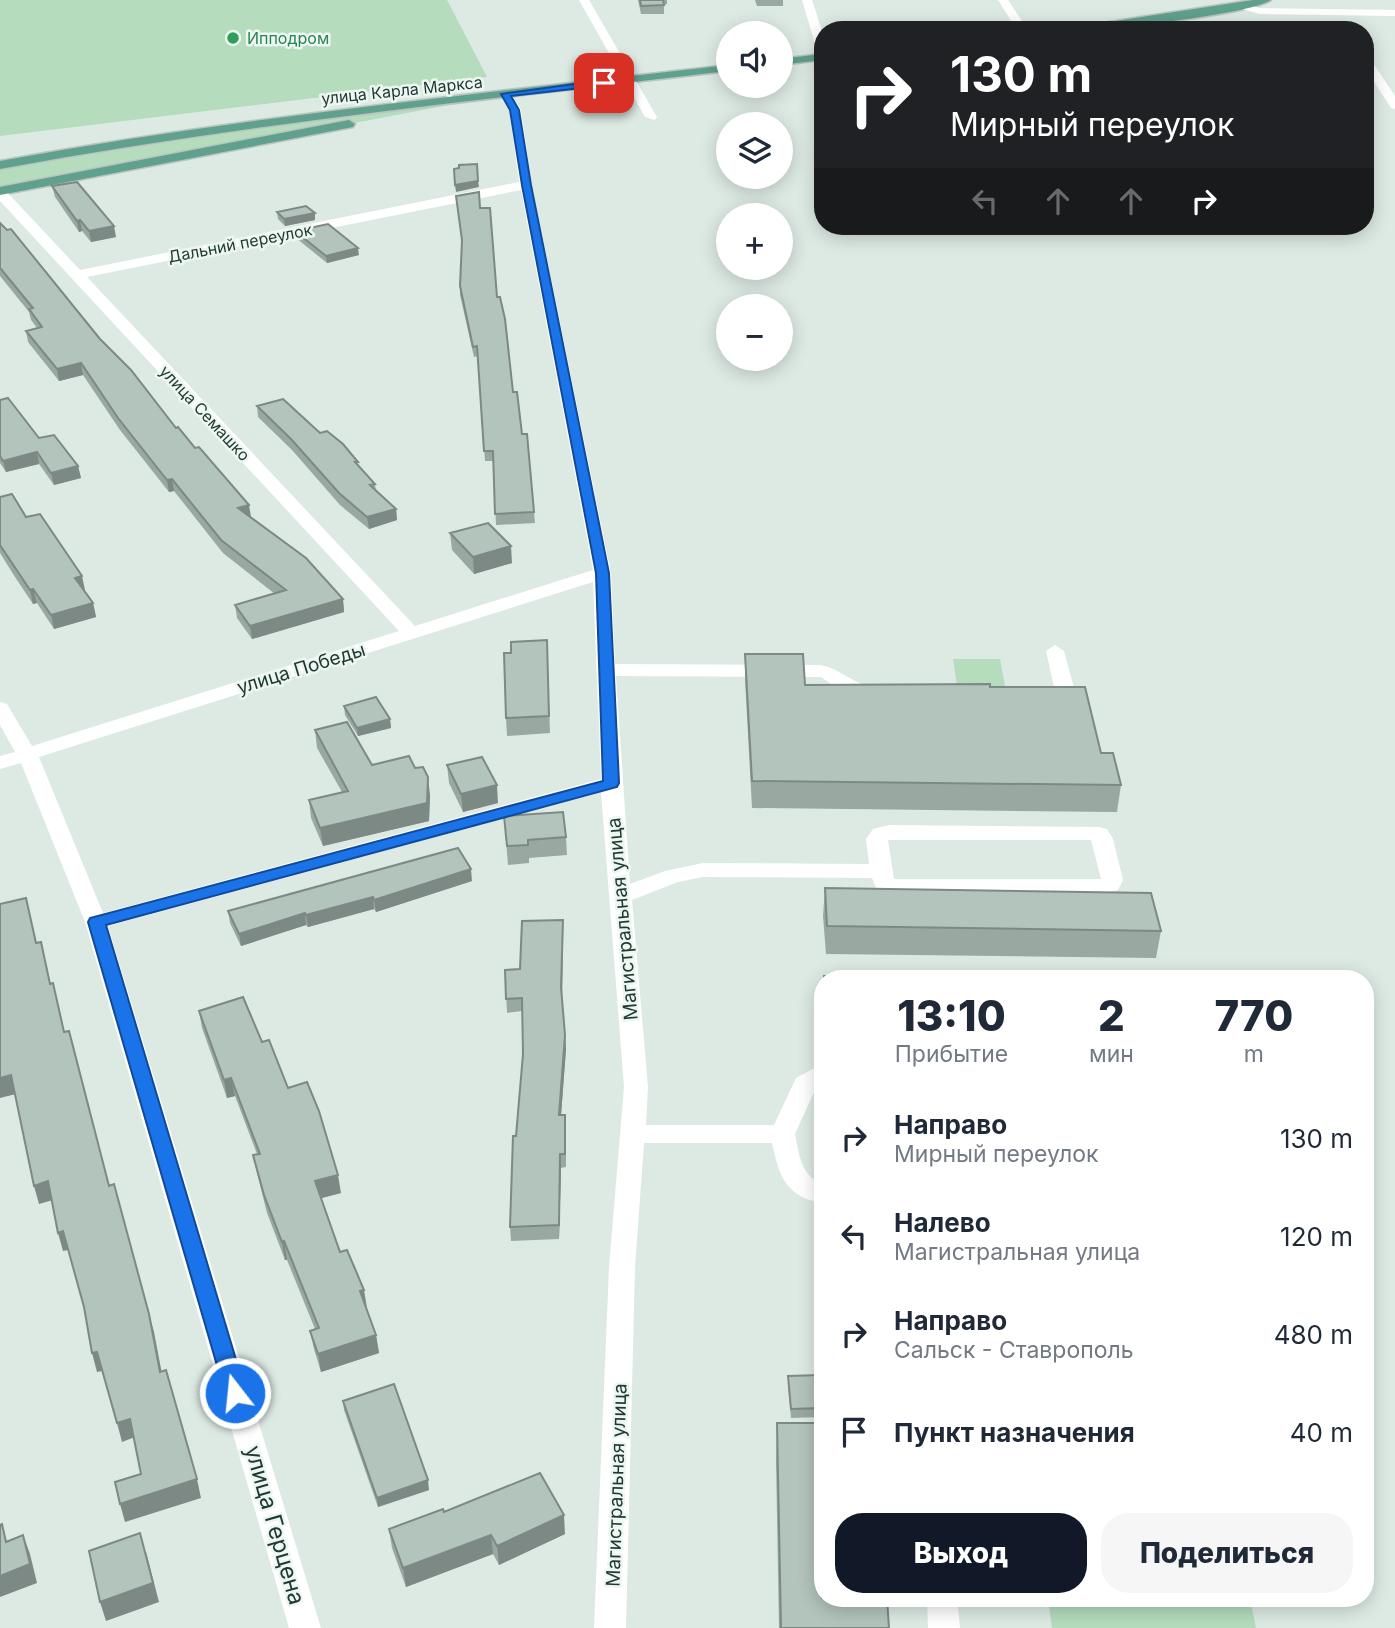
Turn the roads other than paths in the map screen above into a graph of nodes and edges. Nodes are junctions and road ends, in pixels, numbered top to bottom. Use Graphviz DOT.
graph roads {
  1 [pos="584,0"];
  2 [pos="807,0"];
  3 [pos="1003,0"];
  4 [pos="1266,0"];
  5 [pos="1242,6"];
  6 [pos="1395,13"];
  7 [pos="1017,21"];
  8 [pos="1138,21"];
  9 [pos="814,22"];
  10 [pos="814,58"];
  11 [pos="793,60"];
  12 [pos="716,69"];
  13 [pos="1374,72"];
  14 [pos="628,80"];
  15 [pos="506,94"];
  16 [pos="1393,100"];
  17 [pos="651,117"];
  18 [pos="0,164"];
  19 [pos="526,185"];
  20 [pos="0,192"];
  21 [pos="76,275"];
  22 [pos="602,573"];
  23 [pos="411,633"];
  24 [pos="1055,651"];
  25 [pos="606,670"];
  26 [pos="890,694"];
  27 [pos="1014,694"];
  28 [pos="0,708"];
  29 [pos="27,754"];
  30 [pos="0,763"];
  31 [pos="611,783"];
  32 [pos="881,871"];
  33 [pos="621,896"];
  34 [pos="96,922"];
  35 [pos="814,1078"];
  36 [pos="632,1134"];
  37 [pos="782,1134"];
  38 [pos="814,1191"];
  39 [pos="943,1607"];
  40 [pos="305,1628"];
  41 [pos="610,1628"];
  42 [pos="944,1628"];
  1 -- 14 [label="street"];
  2 -- 9 [label="street"];
  3 -- 7 [label="street"];
  4 -- 5 [label="main road"];
  5 -- 6 [label="street"];
  5 -- 8 [label="main road"];
  10 -- 11 [label="main road"];
  12 -- 14 [label="main road"];
  13 -- 16 [label="street"];
  14 -- 15 [label="main road"];
  14 -- 17 [label="street"];
  15 -- 18 [label="main road, улица Карла Маркса"];
  15 -- 19 [label="street, Магистральная улица"];
  15 -- 20 [label="main road, улица Карла Маркса"];
  19 -- 21 [label="street, Дальний переулок"];
  19 -- 22 [label="street, Магистральная улица"];
  20 -- 21 [label="street, улица Семашко"];
  21 -- 23 [label="street, улица Семашко"];
  22 -- 23 [label="street, улица Победы"];
  22 -- 25 [label="street, Магистральная улица"];
  23 -- 29 [label="street, улица Победы"];
  24 -- 27 [label="street"];
  25 -- 26 [label="street"];
  25 -- 31 [label="street, Магистральная улица"];
  28 -- 29 [label="street, улица Герцена"];
  29 -- 30 [label="street, улица Победы"];
  29 -- 34 [label="street, улица Герцена"];
  31 -- 33 [label="street, Магистральная улица"];
  31 -- 34 [label="street"];
  32 -- 32 [label="street"];
  32 -- 33 [label="street"];
  33 -- 36 [label="street, Магистральная улица"];
  34 -- 40 [label="street, улица Герцена"];
  35 -- 37 [label="street"];
  36 -- 37 [label="street"];
  36 -- 41 [label="street, Магистральная улица"];
  37 -- 38 [label="street"];
  39 -- 42 [label="street"];
}
